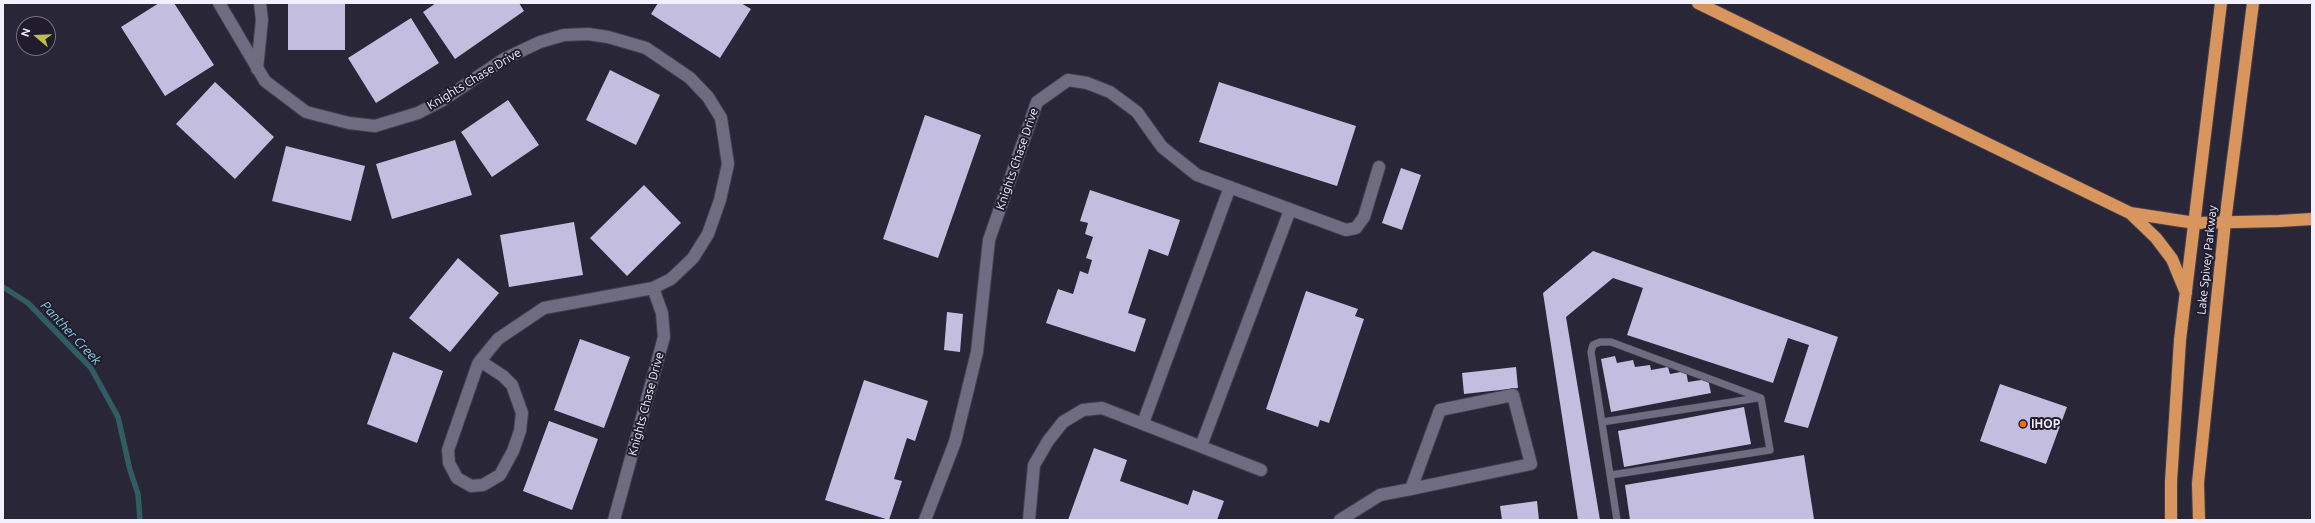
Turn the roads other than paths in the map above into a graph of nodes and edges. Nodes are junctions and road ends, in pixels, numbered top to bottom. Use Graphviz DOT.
graph roads {
  1 [pos="219,3"];
  2 [pos="260,3"];
  3 [pos="1698,3"];
  4 [pos="2221,3"];
  5 [pos="2252,3"];
  6 [pos="257,70"];
  7 [pos="1379,167"];
  8 [pos="1230,187"];
  9 [pos="1290,210"];
  10 [pos="2130,213"];
  11 [pos="2312,218"];
  12 [pos="2225,222"];
  13 [pos="2195,223"];
  14 [pos="654,288"];
  15 [pos="2186,293"];
  16 [pos="480,361"];
  17 [pos="1761,398"];
  18 [pos="1602,422"];
  19 [pos="1143,423"];
  20 [pos="1201,446"];
  21 [pos="1262,470"];
  22 [pos="1611,475"];
  23 [pos="1411,489"];
  24 [pos="614,520"];
  25 [pos="925,520"];
  26 [pos="1029,520"];
  27 [pos="1340,520"];
  28 [pos="1617,520"];
  29 [pos="2171,520"];
  30 [pos="2199,520"];
  1 -- 6 [label="street, Knights Chase Drive"];
  2 -- 6 [label="street"];
  3 -- 10 [label="highway"];
  4 -- 13 [label="highway, Lake Spivey Parkway"];
  5 -- 12 [label="highway, Lake Spivey Parkway"];
  6 -- 14 [label="street, Knights Chase Drive"];
  7 -- 9 [label="street, Knights Chase Drive"];
  8 -- 9 [label="street, Knights Chase Drive"];
  8 -- 19 [label="street"];
  8 -- 25 [label="street, Knights Chase Drive"];
  9 -- 20 [label="street"];
  10 -- 13 [label="highway"];
  10 -- 15 [label="highway"];
  11 -- 12 [label="highway"];
  12 -- 13 [label="highway"];
  12 -- 30 [label="highway, Lake Spivey Parkway"];
  13 -- 15 [label="highway, Lake Spivey Parkway"];
  14 -- 16 [label="street, Knights Chase Drive"];
  14 -- 24 [label="street, Knights Chase Drive"];
  15 -- 29 [label="highway, Lake Spivey Parkway"];
  16 -- 16 [label="street, Knights Chase Drive"];
  17 -- 18 [label="lane"];
  17 -- 18 [label="lane"];
  17 -- 22 [label="lane"];
  18 -- 22 [label="lane"];
  19 -- 20 [label="street"];
  19 -- 26 [label="street"];
  20 -- 21 [label="street"];
  22 -- 28 [label="lane"];
  23 -- 23 [label="street"];
  23 -- 27 [label="street"];
}
